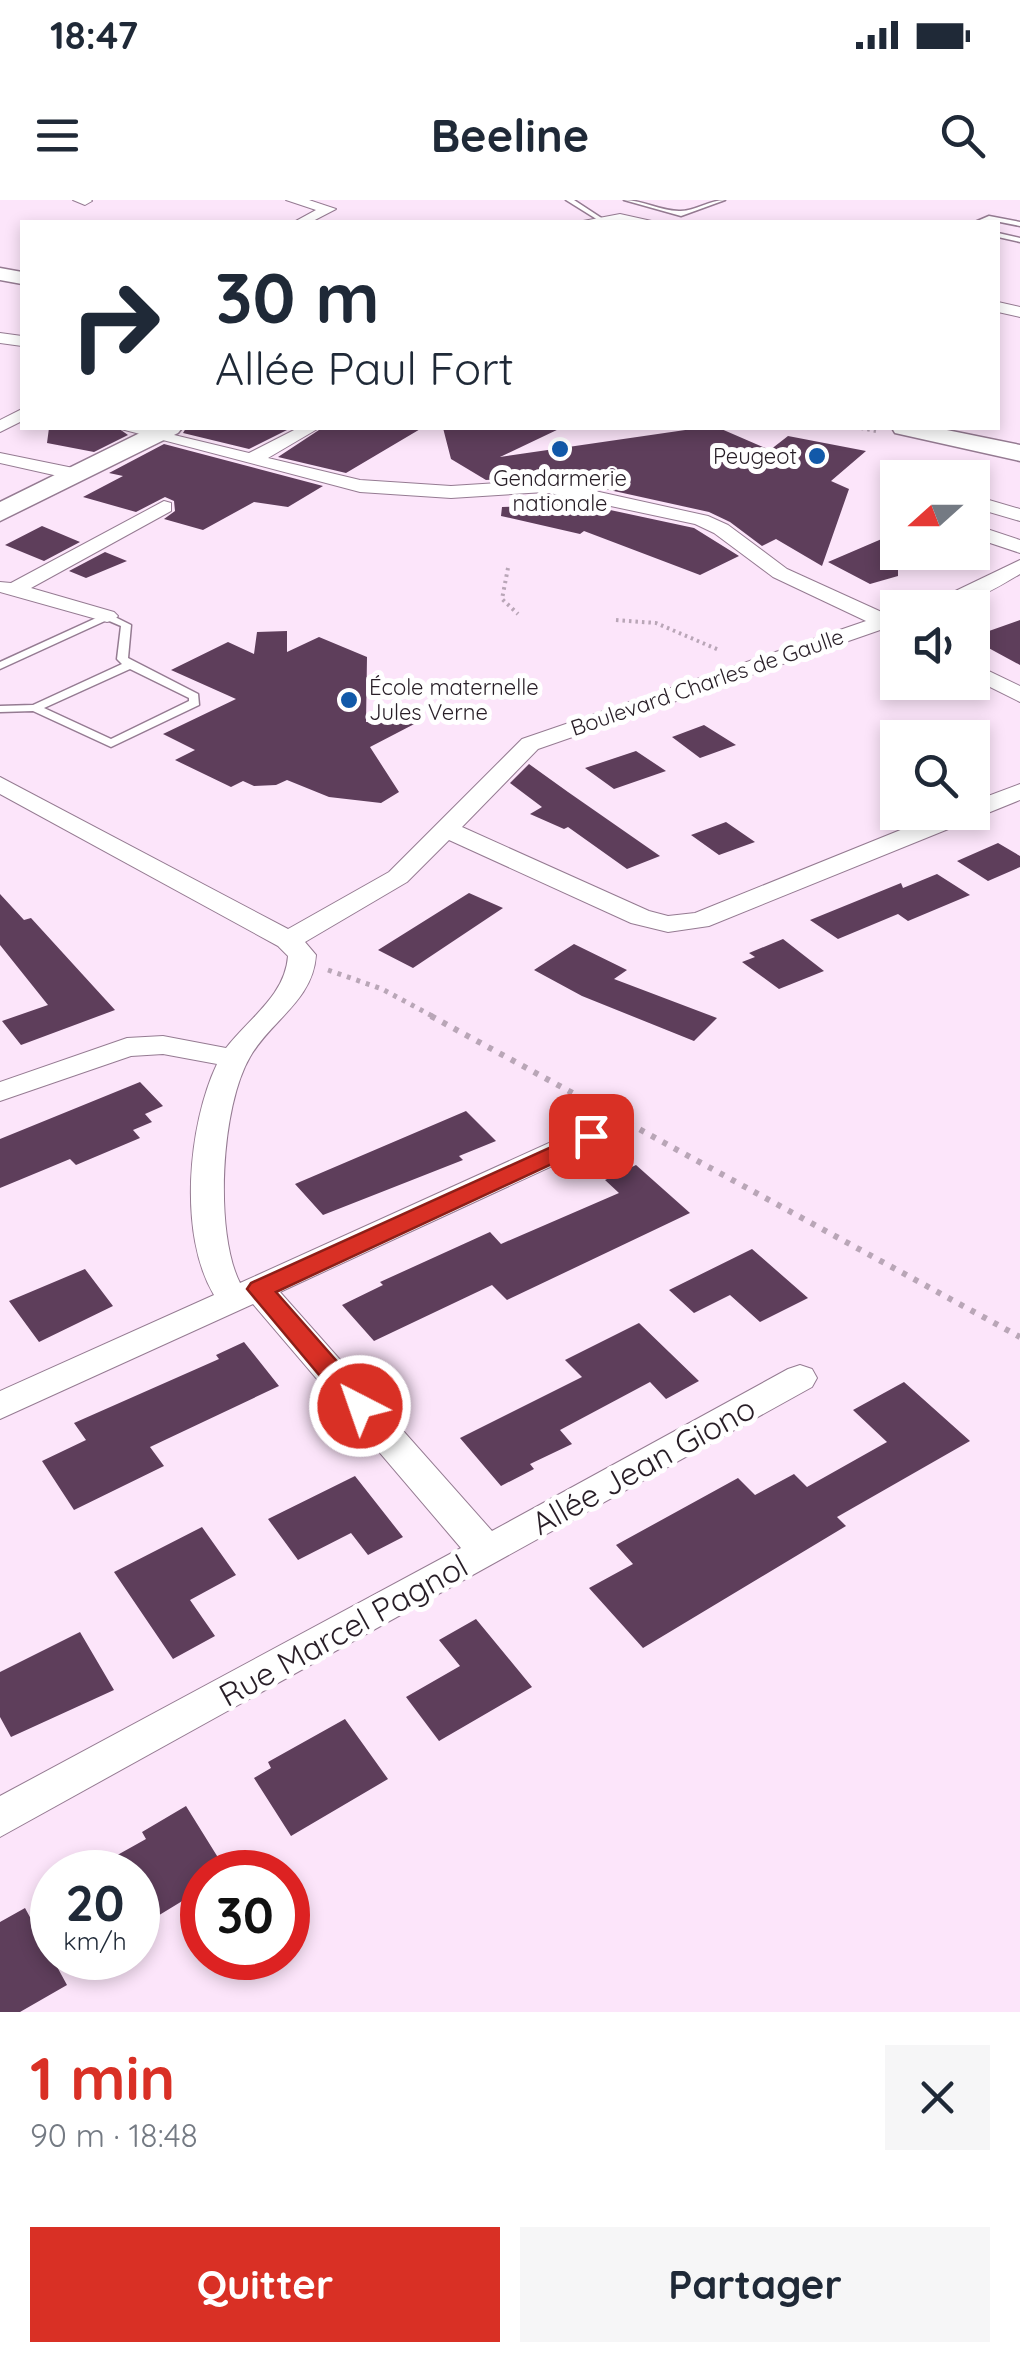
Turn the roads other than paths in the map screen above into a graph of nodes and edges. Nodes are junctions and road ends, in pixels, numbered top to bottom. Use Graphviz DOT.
graph roads {
  1 [pos="293,200"];
  2 [pos="569,200"];
  3 [pos="627,200"];
  4 [pos="722,200"];
  5 [pos="306,220"];
  6 [pos="592,220"];
  7 [pos="147,430"];
  8 [pos="306,430"];
  9 [pos="914,430"];
  10 [pos="971,430"];
  11 [pos="1020,440"];
  12 [pos="1020,452"];
  13 [pos="0,458"];
  14 [pos="252,459"];
  15 [pos="64,471"];
  16 [pos="0,495"];
  17 [pos="990,506"];
  18 [pos="164,507"];
  19 [pos="0,514"];
  20 [pos="1020,515"];
  21 [pos="990,537"];
  22 [pos="1020,548"];
  23 [pos="1020,566"];
  24 [pos="6,588"];
  25 [pos="978,590"];
  26 [pos="107,616"];
  27 [pos="880,617"];
  28 [pos="880,627"];
  29 [pos="0,666"];
  30 [pos="130,666"];
  31 [pos="990,679"];
  32 [pos="1020,695"];
  33 [pos="34,708"];
  34 [pos="0,709"];
  35 [pos="0,784"];
  36 [pos="1020,792"];
  37 [pos="990,804"];
  38 [pos="446,829"];
  39 [pos="925,830"];
  40 [pos="296,952"];
  41 [pos="234,1058"];
  42 [pos="0,1092"];
  43 [pos="591,1136"];
  44 [pos="247,1294"];
  45 [pos="800,1378"];
  46 [pos="0,1406"];
  47 [pos="487,1552"];
  48 [pos="0,1818"];
  1 -- 5 [label="street"];
  2 -- 6 [label="lane"];
  3 -- 4 [label="lane"];
  7 -- 14 [label="street"];
  7 -- 15 [label="street"];
  8 -- 14 [label="street"];
  9 -- 12 [label="street"];
  10 -- 11 [label="street"];
  13 -- 15 [label="street"];
  14 -- 27 [label="street"];
  15 -- 16 [label="street"];
  15 -- 19 [label="street"];
  17 -- 20 [label="street"];
  18 -- 24 [label="street"];
  21 -- 22 [label="street"];
  23 -- 25 [label="street"];
  24 -- 26 [label="street"];
  26 -- 29 [label="lane"];
  26 -- 30 [label="lane"];
  28 -- 38 [label="street, Boulevard Charles de Gaulle"];
  30 -- 33 [label="lane"];
  30 -- 33 [label="lane"];
  31 -- 32 [label="street"];
  33 -- 34 [label="lane"];
  35 -- 40 [label="street"];
  36 -- 37 [label="street"];
  38 -- 39 [label="street"];
  38 -- 40 [label="street, Boulevard Charles de Gaulle"];
  40 -- 41 [label="street"];
  41 -- 42 [label="street"];
  41 -- 44 [label="street, Rue Marcel Pagnol"];
  43 -- 44 [label="street"];
  44 -- 46 [label="street"];
  44 -- 47 [label="street, Rue Marcel Pagnol"];
  45 -- 47 [label="street, Allée Jean Giono"];
  47 -- 48 [label="street, Rue Marcel Pagnol"];
}
